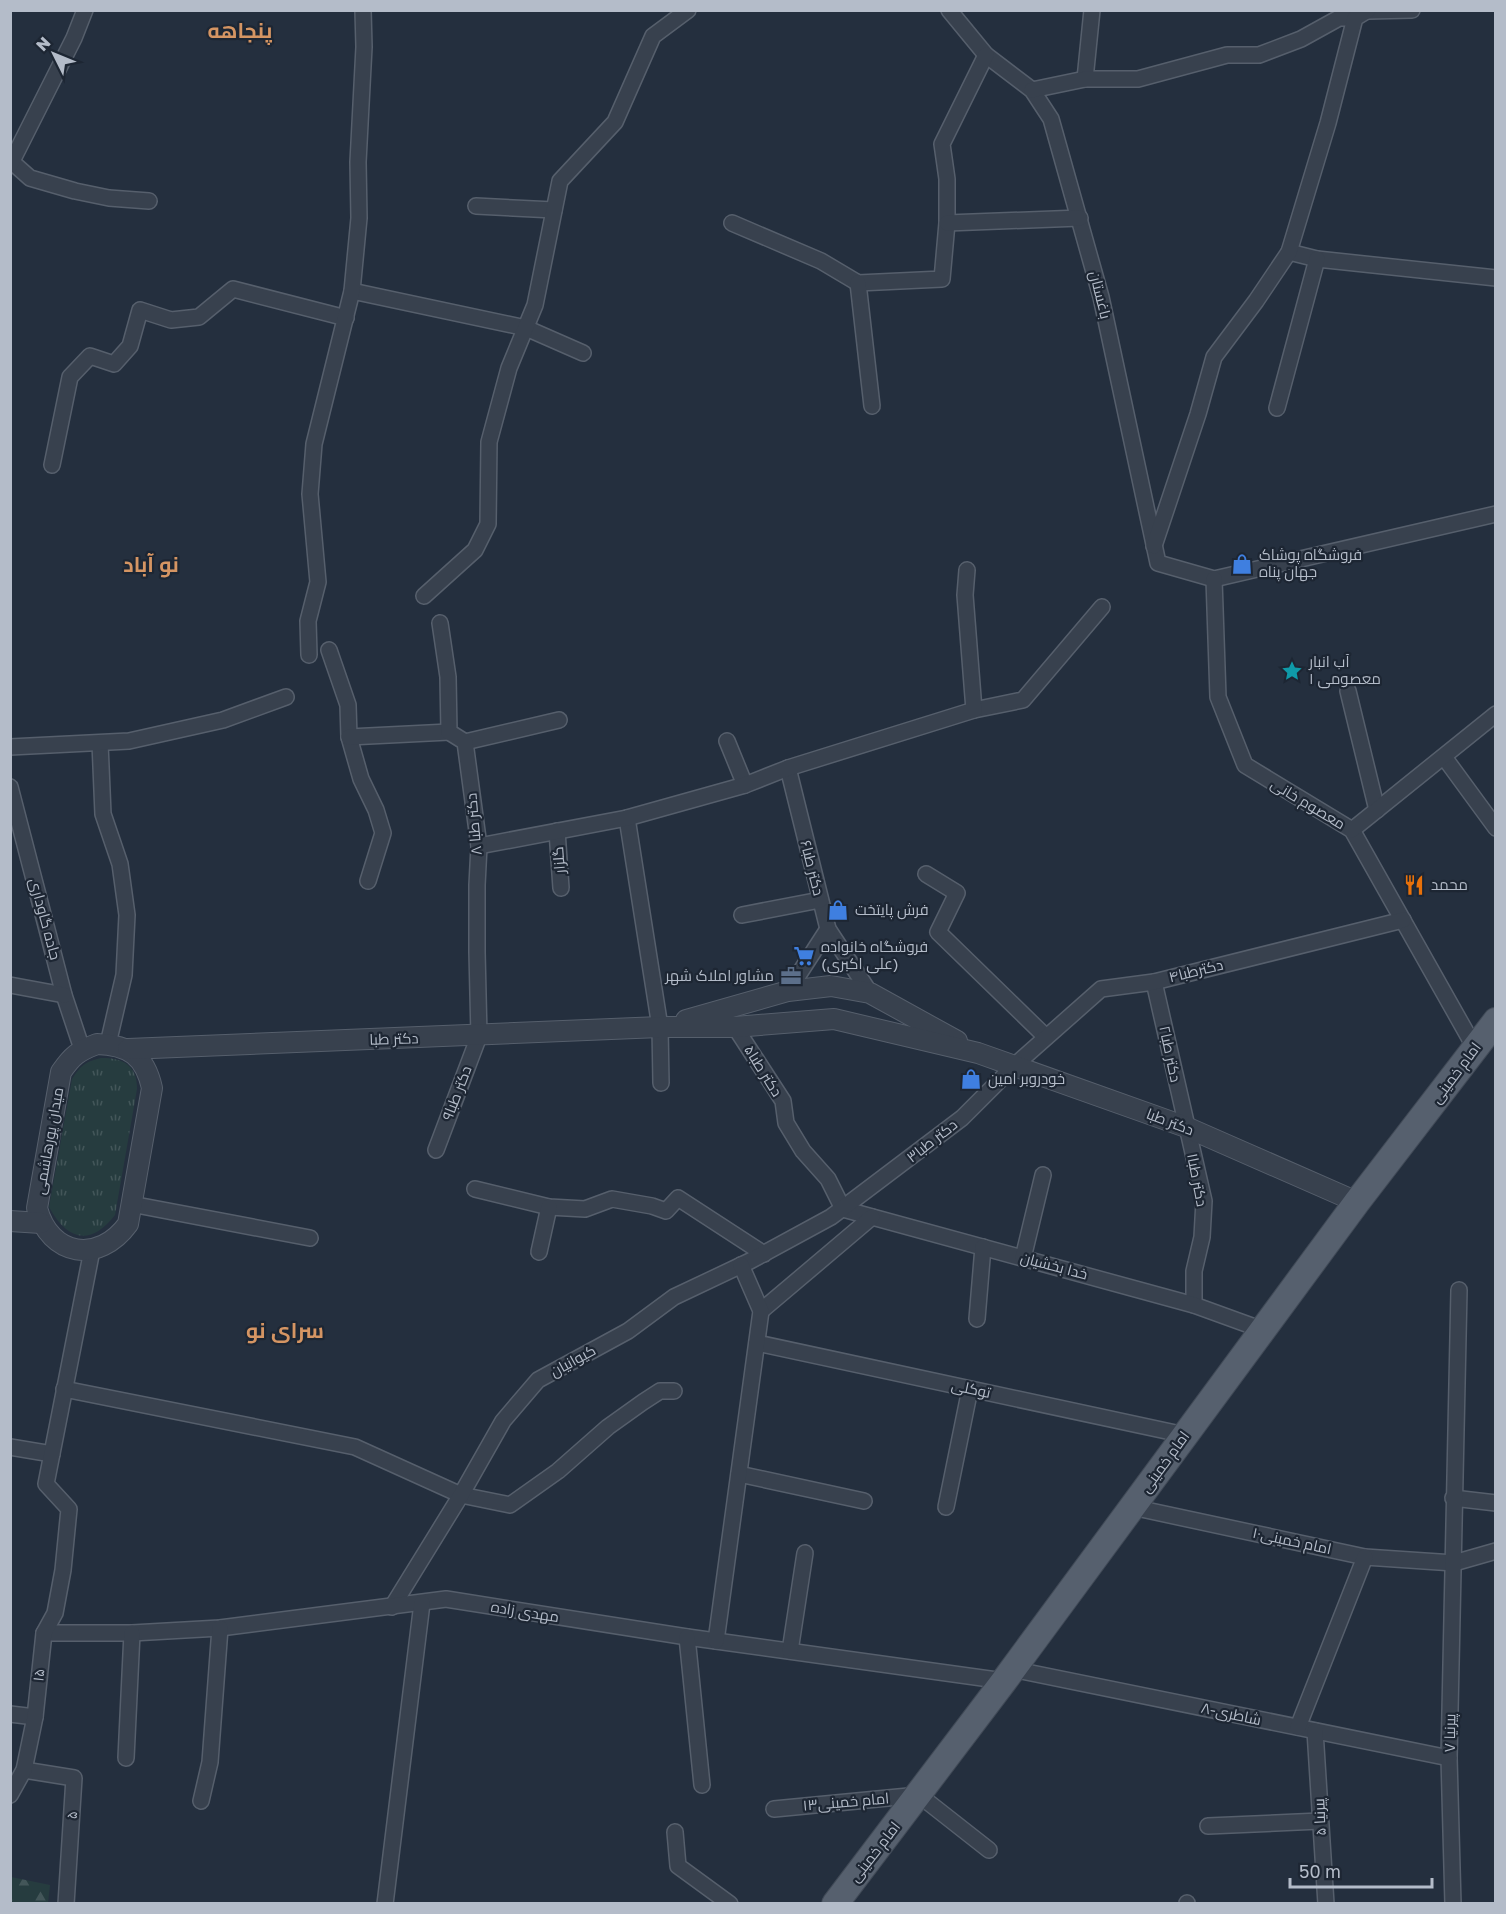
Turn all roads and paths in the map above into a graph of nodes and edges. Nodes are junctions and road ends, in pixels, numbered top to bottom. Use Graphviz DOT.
graph roads {
  1 [pos="85,10"];
  2 [pos="363,10"];
  3 [pos="688,10"];
  4 [pos="948,10"];
  5 [pos="1092,10"];
  6 [pos="1412,10"];
  7 [pos="1364,13"];
  8 [pos="986,55"];
  9 [pos="1086,79"];
  10 [pos="1032,90"];
  11 [pos="11,164"];
  12 [pos="149,201"];
  13 [pos="476,206"];
  14 [pos="554,210"];
  15 [pos="1080,218"];
  16 [pos="732,223"];
  17 [pos="947,223"];
  18 [pos="1289,252"];
  19 [pos="1317,259"];
  20 [pos="1496,278"];
  21 [pos="858,283"];
  22 [pos="352,291"];
  23 [pos="346,318"];
  24 [pos="526,328"];
  25 [pos="583,353"];
  26 [pos="872,406"];
  27 [pos="1276,408"];
  28 [pos="52,465"];
  29 [pos="1496,514"];
  30 [pos="1154,547"];
  31 [pos="967,570"];
  32 [pos="1214,579"];
  33 [pos="424,596"];
  34 [pos="1102,607"];
  35 [pos="440,623"];
  36 [pos="328,650"];
  37 [pos="309,655"];
  38 [pos="1348,690"];
  39 [pos="286,697"];
  40 [pos="974,710"];
  41 [pos="1496,714"];
  42 [pos="559,720"];
  43 [pos="448,732"];
  44 [pos="349,737"];
  45 [pos="727,741"];
  46 [pos="465,742"];
  47 [pos="100,743"];
  48 [pos="10,747"];
  49 [pos="1444,757"];
  50 [pos="788,768"];
  51 [pos="746,785"];
  52 [pos="10,787"];
  53 [pos="1377,810"];
  54 [pos="627,818"];
  55 [pos="1496,828"];
  56 [pos="1352,830"];
  57 [pos="557,831"];
  58 [pos="479,846"];
  59 [pos="926,874"];
  60 [pos="368,882"];
  61 [pos="561,888"];
  62 [pos="820,900"];
  63 [pos="742,915"];
  64 [pos="1403,920"];
  65 [pos="828,929"];
  66 [pos="1154,982"];
  67 [pos="10,985"];
  68 [pos="831,986"];
  69 [pos="788,991"];
  70 [pos="870,993"];
  71 [pos="64,995"];
  72 [pos="834,1019"];
  73 [pos="1495,1023"];
  74 [pos="660,1027"];
  75 [pos="735,1027"];
  76 [pos="479,1036"];
  77 [pos="1046,1037"];
  78 [pos="108,1044"];
  79 [pos="1475,1048"];
  80 [pos="82,1049"];
  81 [pos="128,1049"];
  82 [pos="978,1053"];
  83 [pos="1014,1066"];
  84 [pos="661,1083"];
  85 [pos="1186,1126"];
  86 [pos="436,1150"];
  87 [pos="1043,1175"];
  88 [pos="475,1189"];
  89 [pos="1357,1202"];
  90 [pos="131,1204"];
  91 [pos="549,1207"];
  92 [pos="843,1209"];
  93 [pos="872,1217"];
  94 [pos="10,1221"];
  95 [pos="41,1223"];
  96 [pos="310,1238"];
  97 [pos="983,1247"];
  98 [pos="92,1250"];
  99 [pos="538,1252"];
  100 [pos="764,1254"];
  101 [pos="1023,1258"];
  102 [pos="741,1265"];
  103 [pos="1459,1290"];
  104 [pos="1194,1305"];
  105 [pos="761,1311"];
  106 [pos="977,1319"];
  107 [pos="1263,1330"];
  108 [pos="757,1342"];
  109 [pos="64,1389"];
  110 [pos="970,1389"];
  111 [pos="674,1391"];
  112 [pos="1185,1435"];
  113 [pos="10,1447"];
  114 [pos="52,1454"];
  115 [pos="739,1474"];
  116 [pos="461,1495"];
  117 [pos="1453,1498"];
  118 [pos="864,1501"];
  119 [pos="1496,1503"];
  120 [pos="1132,1506"];
  121 [pos="946,1507"];
  122 [pos="1496,1551"];
  123 [pos="805,1553"];
  124 [pos="1365,1557"];
  125 [pos="1454,1563"];
  126 [pos="422,1603"];
  127 [pos="392,1607"];
  128 [pos="220,1628"];
  129 [pos="44,1632"];
  130 [pos="132,1633"];
  131 [pos="687,1637"];
  132 [pos="716,1641"];
  133 [pos="790,1651"];
  134 [pos="1008,1675"];
  135 [pos="10,1714"];
  136 [pos="34,1717"];
  137 [pos="1298,1727"];
  138 [pos="1316,1731"];
  139 [pos="126,1758"];
  140 [pos="1449,1758"];
  141 [pos="24,1770"];
  142 [pos="702,1785"];
  143 [pos="10,1795"];
  144 [pos="919,1795"];
  145 [pos="201,1801"];
  146 [pos="774,1809"];
  147 [pos="1320,1821"];
  148 [pos="1208,1826"];
  149 [pos="675,1833"];
  150 [pos="989,1850"];
  151 [pos="66,1904"];
  152 [pos="385,1904"];
  153 [pos="730,1904"];
  154 [pos="835,1904"];
  155 [pos="1326,1904"];
  156 [pos="1453,1904"];
  1 -- 11 [label="street"];
  2 -- 22 [label="street"];
  3 -- 14 [label="street"];
  4 -- 8 [label="street, باغستان"];
  5 -- 9 [label="street"];
  6 -- 7 [label="street"];
  7 -- 9 [label="street"];
  7 -- 18 [label="street"];
  8 -- 10 [label="street, باغستان"];
  8 -- 17 [label="street"];
  9 -- 10 [label="street"];
  10 -- 15 [label="street, باغستان"];
  11 -- 12 [label="street"];
  13 -- 14 [label="street"];
  14 -- 24 [label="street"];
  15 -- 17 [label="street"];
  15 -- 30 [label="street, باغستان"];
  16 -- 21 [label="street"];
  17 -- 21 [label="street"];
  18 -- 19 [label="street"];
  18 -- 30 [label="street"];
  19 -- 20 [label="street"];
  19 -- 27 [label="street"];
  21 -- 26 [label="street"];
  22 -- 23 [label="street"];
  22 -- 24 [label="street"];
  23 -- 28 [label="street"];
  23 -- 37 [label="street"];
  24 -- 25 [label="street"];
  24 -- 33 [label="street"];
  29 -- 32 [label="street"];
  30 -- 32 [label="street, باغستان"];
  31 -- 40 [label="street"];
  32 -- 56 [label="street, معصوم خانی"];
  34 -- 40 [label="street"];
  35 -- 43 [label="street"];
  36 -- 44 [label="street"];
  38 -- 53 [label="street"];
  39 -- 47 [label="street"];
  40 -- 50 [label="street"];
  41 -- 49 [label="street"];
  42 -- 46 [label="street"];
  43 -- 44 [label="street"];
  43 -- 46 [label="street"];
  44 -- 60 [label="street"];
  45 -- 51 [label="street"];
  46 -- 58 [label="street, دکتر طبا ۸"];
  47 -- 48 [label="street"];
  47 -- 78 [label="street"];
  49 -- 53 [label="street"];
  49 -- 55 [label="street"];
  50 -- 51 [label="street"];
  50 -- 62 [label="street, دکتر طبا۶"];
  51 -- 54 [label="street"];
  52 -- 71 [label="street, جاده گاوداری"];
  53 -- 56 [label="street"];
  54 -- 57 [label="street"];
  54 -- 74 [label="street"];
  56 -- 64 [label="street, معصوم خانی"];
  57 -- 58 [label="street"];
  57 -- 61 [label="street, گلزار"];
  58 -- 76 [label="street, دکتر طبا ۸"];
  59 -- 77 [label="street"];
  62 -- 63 [label="street"];
  62 -- 65 [label="street, دکتر طبا۶"];
  64 -- 66 [label="street, دکترطبا۴"];
  64 -- 79 [label="street, معصوم خانی"];
  65 -- 69 [label="street"];
  65 -- 70 [label="street, دکتر طبا۶"];
  66 -- 77 [label="street, دکترطبا۴"];
  66 -- 85 [label="street, دکتر طبا۲"];
  67 -- 71 [label="street"];
  68 -- 69 [label="street, دکتر طبا"];
  68 -- 70 [label="street, دکتر طبا"];
  68 -- 72 [label="street"];
  69 -- 74 [label="street, دکتر طبا"];
  70 -- 82 [label="street, دکتر طبا"];
  71 -- 80 [label="street, جاده گاوداری"];
  72 -- 75 [label="street, دکتر طبا"];
  72 -- 82 [label="street, دکتر طبا"];
  73 -- 79 [label="main road, امام خمینی"];
  74 -- 75 [label="street, دکتر طبا"];
  74 -- 76 [label="street, دکتر طبا"];
  74 -- 84 [label="street"];
  75 -- 92 [label="street, دکتر طبا۵"];
  76 -- 81 [label="street, دکتر طبا"];
  76 -- 86 [label="street, دکتر طبا۹"];
  77 -- 83 [label="street, دکترطبا۴"];
  78 -- 80 [label="street"];
  78 -- 81 [label="street"];
  79 -- 89 [label="main road, امام خمینی"];
  80 -- 95 [label="street, میدان پورهاشمی"];
  81 -- 90 [label="street"];
  82 -- 83 [label="street, دکتر طبا"];
  83 -- 85 [label="street, دکتر طبا"];
  83 -- 92 [label="street, دکتر طبا۳"];
  85 -- 89 [label="street, دکتر طبا"];
  85 -- 104 [label="street, دکتر طبا۱"];
  87 -- 101 [label="street"];
  88 -- 91 [label="street"];
  89 -- 107 [label="main road, امام خمینی"];
  90 -- 96 [label="street"];
  90 -- 98 [label="street"];
  91 -- 99 [label="street"];
  91 -- 100 [label="street"];
  92 -- 93 [label="street, خدا بخشیان"];
  92 -- 100 [label="street, کیوانیان"];
  93 -- 97 [label="street, خدا بخشیان"];
  93 -- 105 [label="street"];
  94 -- 95 [label="street"];
  95 -- 98 [label="street"];
  97 -- 101 [label="street, خدا بخشیان"];
  97 -- 106 [label="street"];
  98 -- 109 [label="street"];
  100 -- 102 [label="street, کیوانیان"];
  101 -- 104 [label="street, خدا بخشیان"];
  102 -- 105 [label="street"];
  102 -- 116 [label="street, کیوانیان"];
  103 -- 117 [label="street, پیرنیا ۷"];
  104 -- 107 [label="street, خدا بخشیان"];
  105 -- 108 [label="street"];
  107 -- 112 [label="main road, امام خمینی"];
  108 -- 110 [label="street, توکلی"];
  108 -- 115 [label="street"];
  109 -- 114 [label="street"];
  109 -- 116 [label="street"];
  110 -- 112 [label="street, توکلی"];
  110 -- 121 [label="street"];
  111 -- 116 [label="street"];
  112 -- 120 [label="main road, امام خمینی"];
  113 -- 114 [label="street"];
  114 -- 129 [label="street, ۱۵"];
  115 -- 118 [label="street"];
  115 -- 132 [label="street"];
  116 -- 127 [label="street, کیوانیان"];
  117 -- 119 [label="street"];
  117 -- 125 [label="street, پیرنیا ۷"];
  120 -- 124 [label="street, امام خمینی۱۰"];
  120 -- 134 [label="main road, امام خمینی"];
  122 -- 125 [label="street, امام خمینی۱۰"];
  123 -- 133 [label="street"];
  124 -- 125 [label="street, امام خمینی۱۰"];
  124 -- 137 [label="street"];
  125 -- 140 [label="street, پیرنیا ۷"];
  126 -- 127 [label="street, مهدی زاده"];
  126 -- 131 [label="street, مهدی زاده"];
  126 -- 152 [label="street"];
  127 -- 128 [label="street, مهدی زاده"];
  128 -- 130 [label="street, مهدی زاده"];
  128 -- 145 [label="street"];
  129 -- 130 [label="street, مهدی زاده"];
  129 -- 136 [label="street, ۱۵"];
  130 -- 139 [label="street"];
  131 -- 132 [label="street, مهدی زاده"];
  131 -- 142 [label="street"];
  132 -- 133 [label="street, مهدی زاده"];
  133 -- 134 [label="street, مهدی زاده"];
  134 -- 137 [label="street, ۸-شاطری"];
  134 -- 144 [label="main road, امام خمینی"];
  135 -- 136 [label="street"];
  136 -- 141 [label="street, ۱۵"];
  137 -- 138 [label="street, ۸-شاطری"];
  138 -- 140 [label="street, ۸-شاطری"];
  138 -- 147 [label="street, پیرنیا ۵"];
  140 -- 156 [label="street, پیرنیا ۷"];
  141 -- 143 [label="street, ۱۵"];
  141 -- 151 [label="street, ۵"];
  144 -- 146 [label="street, امام خمینی۱۳"];
  144 -- 150 [label="street"];
  144 -- 154 [label="main road, امام خمینی"];
  147 -- 148 [label="street"];
  147 -- 155 [label="street, پیرنیا ۵"];
  149 -- 153 [label="street"];
}
